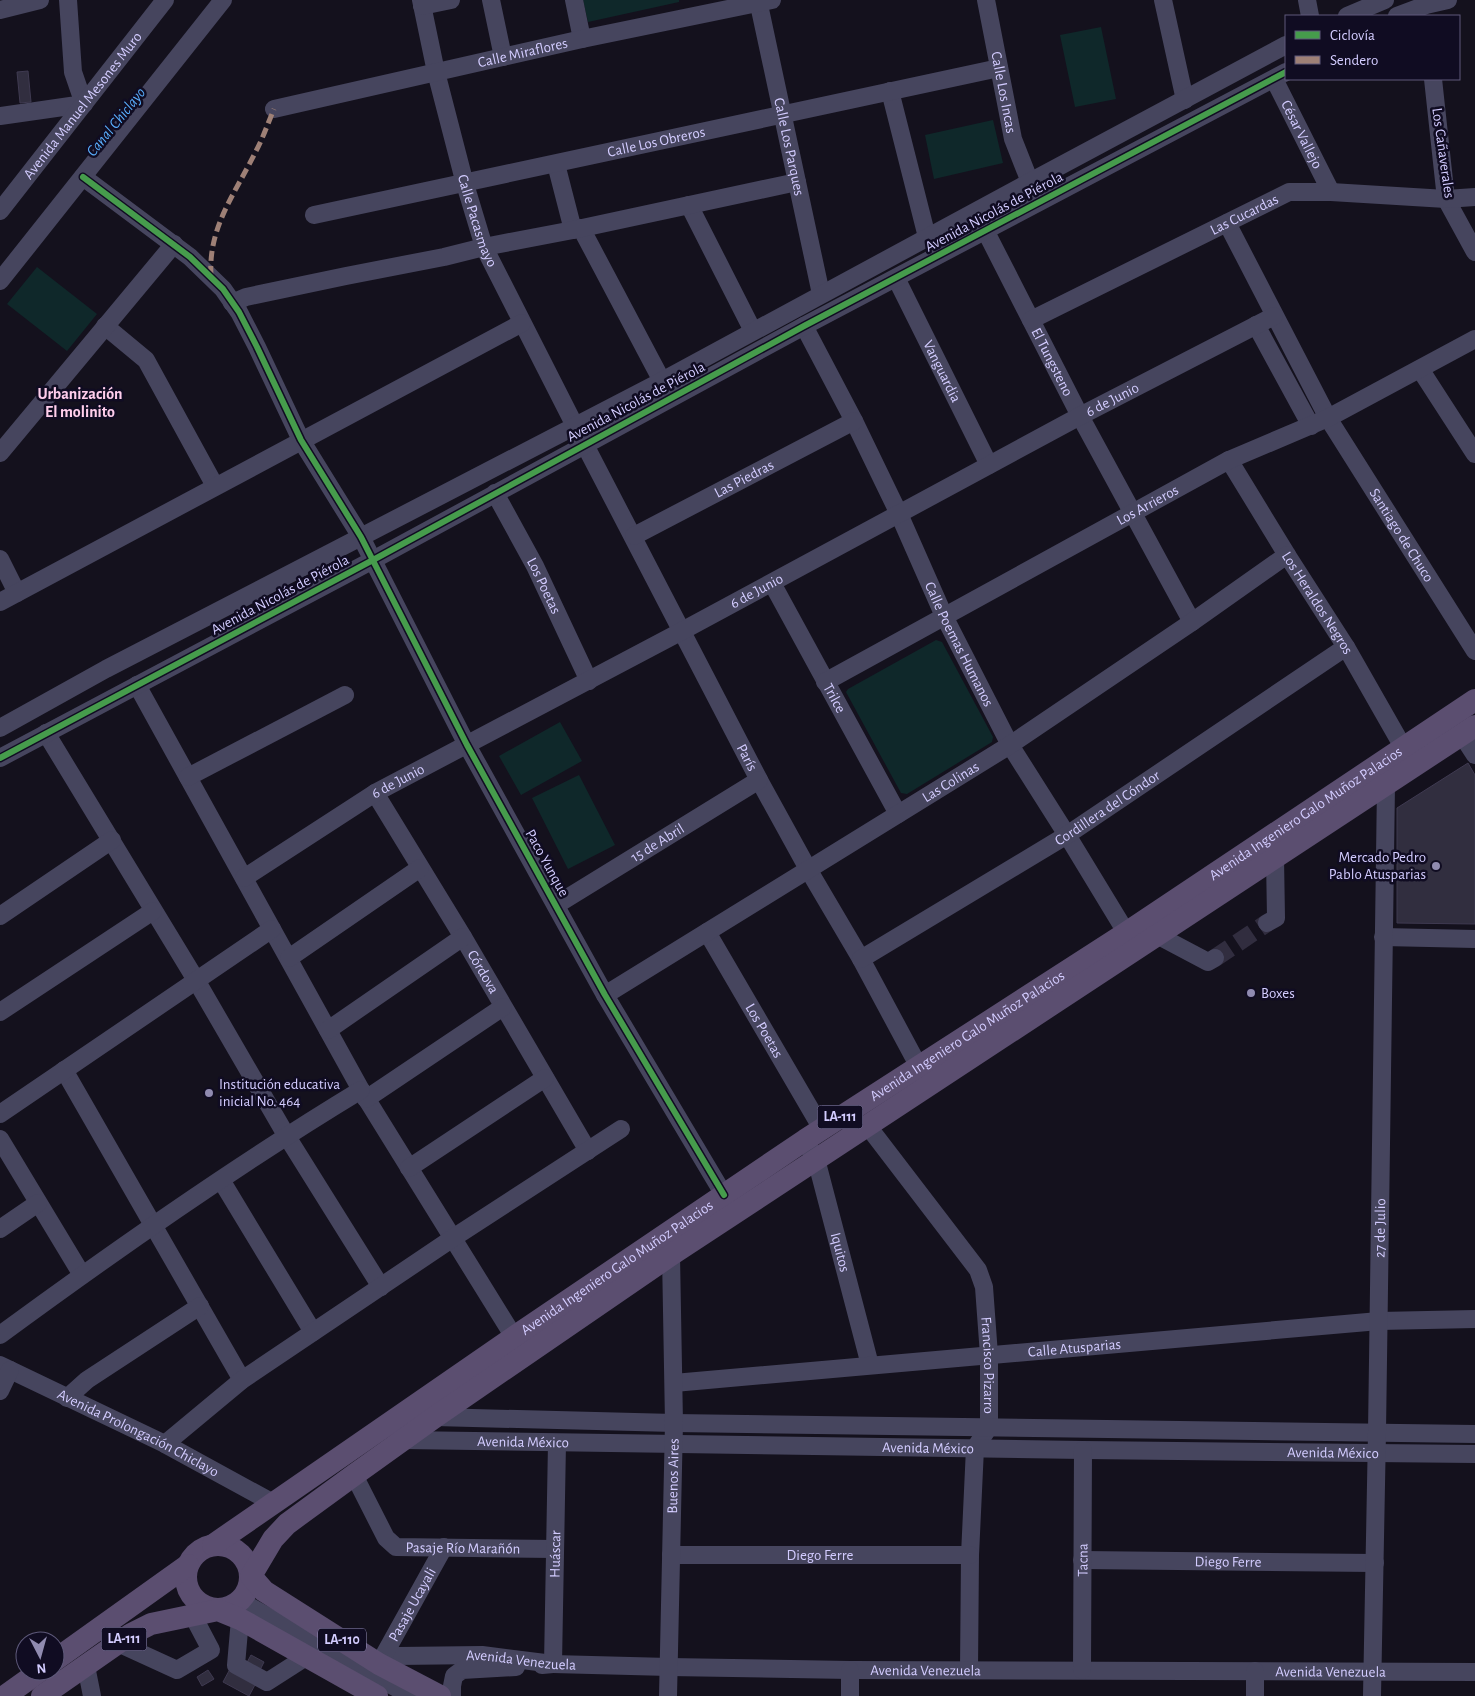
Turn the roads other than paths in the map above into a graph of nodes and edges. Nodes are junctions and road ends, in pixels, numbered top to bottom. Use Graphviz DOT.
graph roads {
  1 [pos="40,0"];
  2 [pos="68,0"];
  3 [pos="165,0"];
  4 [pos="223,0"];
  5 [pos="451,0"];
  6 [pos="491,0"];
  7 [pos="574,0"];
  8 [pos="986,0"];
  9 [pos="1163,0"];
  10 [pos="1307,0"];
  11 [pos="1385,0"];
  12 [pos="1448,0"];
  13 [pos="763,1"];
  14 [pos="422,3"];
  15 [pos="692,8"];
  16 [pos="0,10"];
  17 [pos="1426,11"];
  18 [pos="1310,15"];
  19 [pos="1349,15"];
  20 [pos="1403,15"];
  21 [pos="582,39"];
  22 [pos="1285,46"];
  23 [pos="503,57"];
  24 [pos="999,68"];
  25 [pos="436,72"];
  26 [pos="1280,75"];
  27 [pos="1434,80"];
  28 [pos="890,91"];
  29 [pos="1185,100"];
  30 [pos="84,104"];
  31 [pos="274,109"];
  32 [pos="782,114"];
  33 [pos="0,116"];
  34 [pos="556,164"];
  35 [pos="83,177"];
  36 [pos="797,182"];
  37 [pos="1030,182"];
  38 [pos="465,184"];
  39 [pos="1331,192"];
  40 [pos="1475,197"];
  41 [pos="1446,198"];
  42 [pos="689,205"];
  43 [pos="0,212"];
  44 [pos="314,215"];
  45 [pos="1227,222"];
  46 [pos="577,229"];
  47 [pos="985,230"];
  48 [pos="927,237"];
  49 [pos="174,244"];
  50 [pos="484,247"];
  51 [pos="1475,252"];
  52 [pos="896,278"];
  53 [pos="0,281"];
  54 [pos="821,294"];
  55 [pos="232,303"];
  56 [pos="1274,316"];
  57 [pos="1030,320"];
  58 [pos="522,323"];
  59 [pos="1256,325"];
  60 [pos="105,326"];
  61 [pos="804,326"];
  62 [pos="753,330"];
  63 [pos="1475,339"];
  64 [pos="1420,368"];
  65 [pos="662,381"];
  66 [pos="1080,416"];
  67 [pos="1328,418"];
  68 [pos="854,421"];
  69 [pos="575,426"];
  70 [pos="1311,426"];
  71 [pos="301,440"];
  72 [pos="585,444"];
  73 [pos="0,452"];
  74 [pos="1475,454"];
  75 [pos="1229,460"];
  76 [pos="989,465"];
  77 [pos="215,486"];
  78 [pos="495,493"];
  79 [pos="1132,512"];
  80 [pos="899,514"];
  81 [pos="634,536"];
  82 [pos="367,548"];
  83 [pos="1287,555"];
  84 [pos="0,559"];
  85 [pos="772,583"];
  86 [pos="17,593"];
  87 [pos="0,602"];
  88 [pos="944,616"];
  89 [pos="1192,622"];
  90 [pos="682,631"];
  91 [pos="1346,646"];
  92 [pos="1475,651"];
  93 [pos="589,680"];
  94 [pos="825,682"];
  95 [pos="137,685"];
  96 [pos="345,695"];
  97 [pos="1475,700"];
  98 [pos="0,728"];
  99 [pos="1468,730"];
  100 [pos="46,733"];
  101 [pos="467,745"];
  102 [pos="1010,745"];
  103 [pos="1403,747"];
  104 [pos="1475,755"];
  105 [pos="0,758"];
  106 [pos="1381,762"];
  107 [pos="188,777"];
  108 [pos="759,780"];
  109 [pos="1386,785"];
  110 [pos="375,793"];
  111 [pos="898,814"];
  112 [pos="1067,835"];
  113 [pos="112,840"];
  114 [pos="1275,858"];
  115 [pos="420,868"];
  116 [pos="808,869"];
  117 [pos="244,878"];
  118 [pos="556,905"];
  119 [pos="154,911"];
  120 [pos="0,916"];
  121 [pos="1267,924"];
  122 [pos="272,929"];
  123 [pos="707,932"];
  124 [pos="1157,935"];
  125 [pos="462,937"];
  126 [pos="1383,937"];
  127 [pos="1475,939"];
  128 [pos="1131,941"];
  129 [pos="288,958"];
  130 [pos="1215,958"];
  131 [pos="861,959"];
  132 [pos="196,980"];
  133 [pos="605,995"];
  134 [pos="503,1007"];
  135 [pos="0,1012"];
  136 [pos="328,1030"];
  137 [pos="918,1067"];
  138 [pos="64,1070"];
  139 [pos="545,1078"];
  140 [pos="364,1094"];
  141 [pos="0,1114"];
  142 [pos="867,1125"];
  143 [pos="621,1129"];
  144 [pos="286,1136"];
  145 [pos="0,1139"];
  146 [pos="814,1142"];
  147 [pos="588,1151"];
  148 [pos="409,1168"];
  149 [pos="221,1180"];
  150 [pos="724,1195"];
  151 [pos="38,1203"];
  152 [pos="154,1226"];
  153 [pos="0,1229"];
  154 [pos="453,1238"];
  155 [pos="671,1255"];
  156 [pos="82,1275"];
  157 [pos="381,1287"];
  158 [pos="200,1306"];
  159 [pos="1475,1319"];
  160 [pos="1379,1321"];
  161 [pos="313,1332"];
  162 [pos="0,1335"];
  163 [pos="514,1337"];
  164 [pos="988,1355"];
  165 [pos="870,1365"];
  166 [pos="5,1368"];
  167 [pos="242,1380"];
  168 [pos="674,1383"];
  169 [pos="0,1391"];
  170 [pos="67,1398"];
  171 [pos="415,1405"];
  172 [pos="435,1417"];
  173 [pos="674,1423"];
  174 [pos="385,1426"];
  175 [pos="989,1427"];
  176 [pos="1377,1432"];
  177 [pos="1475,1434"];
  178 [pos="403,1440"];
  179 [pos="557,1443"];
  180 [pos="166,1444"];
  181 [pos="674,1444"];
  182 [pos="974,1448"];
  183 [pos="1082,1450"];
  184 [pos="1377,1453"];
  185 [pos="1475,1454"];
  186 [pos="354,1475"];
  187 [pos="273,1503"];
  188 [pos="214,1545"];
  189 [pos="444,1547"];
  190 [pos="555,1549"];
  191 [pos="671,1555"];
  192 [pos="970,1555"];
  193 [pos="1082,1560"];
  194 [pos="1374,1563"];
  195 [pos="188,1565"];
  196 [pos="251,1576"];
  197 [pos="218,1610"];
  198 [pos="240,1610"];
  199 [pos="192,1614"];
  200 [pos="118,1643"];
  201 [pos="211,1650"];
  202 [pos="65,1653"];
  203 [pos="306,1657"];
  204 [pos="379,1664"];
  205 [pos="553,1664"];
  206 [pos="236,1665"];
  207 [pos="86,1666"];
  208 [pos="669,1667"];
  209 [pos="968,1669"];
  210 [pos="850,1670"];
  211 [pos="1082,1670"];
  212 [pos="1255,1671"];
  213 [pos="1372,1672"];
  214 [pos="1475,1672"];
  215 [pos="26,1681"];
  216 [pos="364,1693"];
  217 [pos="5,1696"];
  218 [pos="42,1696"];
  219 [pos="92,1696"];
  220 [pos="411,1696"];
  221 [pos="440,1696"];
  222 [pos="452,1696"];
  223 [pos="668,1696"];
  224 [pos="850,1696"];
  225 [pos="1255,1696"];
  226 [pos="1372,1696"];
  1 -- 16 [label="street"];
  2 -- 30 [label="street"];
  3 -- 30 [label="street, Avenida Manuel Mesones Muro"];
  4 -- 35 [label="street"];
  5 -- 14 [label="street"];
  6 -- 23 [label="street"];
  7 -- 21 [label="street"];
  8 -- 24 [label="street, Calle Los Incas"];
  9 -- 29 [label="street"];
  10 -- 18 [label="street"];
  11 -- 19 [label="street"];
  12 -- 17 [label="street"];
  13 -- 15 [label="street, Calle Miraflores"];
  13 -- 32 [label="street, Calle Los Parques"];
  14 -- 25 [label="street, Calle Pacasmayo"];
  15 -- 21 [label="street, Calle Miraflores"];
  17 -- 20 [label="street"];
  21 -- 23 [label="street, Calle Miraflores"];
  22 -- 29 [label="street, Avenida Nicolás de Piérola"];
  23 -- 25 [label="street, Calle Miraflores"];
  24 -- 28 [label="street, Calle Los Obreros"];
  24 -- 37 [label="street, Calle Los Incas"];
  25 -- 31 [label="street, Calle Miraflores"];
  25 -- 38 [label="street, Calle Pacasmayo"];
  26 -- 39 [label="street, César Vallejo"];
  26 -- 47 [label="street, Avenida Nicolás de Piérola"];
  27 -- 41 [label="street, Los Cañaverales"];
  28 -- 32 [label="street, Calle Los Obreros"];
  28 -- 48 [label="street"];
  29 -- 37 [label="street, Avenida Nicolás de Piérola"];
  30 -- 33 [label="street"];
  30 -- 43 [label="street, Avenida Manuel Mesones Muro"];
  32 -- 34 [label="street, Calle Los Obreros"];
  32 -- 36 [label="street, Calle Los Parques"];
  34 -- 38 [label="street, Calle Los Obreros"];
  34 -- 46 [label="street"];
  35 -- 49 [label="street, Paco Yunque"];
  35 -- 53 [label="street"];
  36 -- 42 [label="street"];
  36 -- 54 [label="street, Calle Los Parques"];
  37 -- 48 [label="street, Avenida Nicolás de Piérola"];
  38 -- 44 [label="street, Calle Los Obreros"];
  38 -- 50 [label="street, Calle Pacasmayo"];
  39 -- 41 [label="street, Las Cucardas"];
  39 -- 45 [label="street, Las Cucardas"];
  40 -- 41 [label="street, Las Cucardas"];
  41 -- 51 [label="street, Los Cañaverales"];
  42 -- 46 [label="street"];
  42 -- 62 [label="street"];
  45 -- 56 [label="street, Santiago de Chuco"];
  45 -- 57 [label="street, Las Cucardas"];
  46 -- 50 [label="street"];
  46 -- 65 [label="street"];
  47 -- 52 [label="street, Avenida Nicolás de Piérola"];
  47 -- 57 [label="street, El Tungsteno"];
  48 -- 54 [label="street, Avenida Nicolás de Piérola"];
  49 -- 55 [label="street, Paco Yunque"];
  49 -- 60 [label="street"];
  50 -- 55 [label="street"];
  50 -- 58 [label="street, Calle Pacasmayo"];
  52 -- 61 [label="street, Avenida Nicolás de Piérola"];
  52 -- 76 [label="street, Vanguardia"];
  54 -- 62 [label="street, Avenida Nicolás de Piérola"];
  55 -- 71 [label="street, Paco Yunque"];
  56 -- 59 [label="street, 6 de Junio"];
  56 -- 67 [label="street, Santiago de Chuco"];
  57 -- 66 [label="street, El Tungsteno"];
  58 -- 69 [label="street, Calle Pacasmayo"];
  58 -- 71 [label="street"];
  59 -- 66 [label="street, 6 de Junio"];
  59 -- 70 [label="street"];
  60 -- 73 [label="street"];
  60 -- 77 [label="street"];
  61 -- 68 [label="street, Calle Poemas Humanos"];
  61 -- 72 [label="street, Avenida Nicolás de Piérola"];
  62 -- 65 [label="street, Avenida Nicolás de Piérola"];
  63 -- 64 [label="street, Los Arrieros"];
  64 -- 67 [label="street, Los Arrieros"];
  64 -- 74 [label="street"];
  65 -- 69 [label="street, Avenida Nicolás de Piérola"];
  66 -- 76 [label="street, 6 de Junio"];
  66 -- 79 [label="street, El Tungsteno"];
  67 -- 70 [label="street, Los Arrieros"];
  67 -- 92 [label="street, Santiago de Chuco"];
  68 -- 80 [label="street, Calle Poemas Humanos"];
  68 -- 81 [label="street, Las Piedras"];
  69 -- 82 [label="street, Avenida Nicolás de Piérola"];
  70 -- 75 [label="street, Los Arrieros"];
  71 -- 77 [label="street"];
  71 -- 82 [label="street, Paco Yunque"];
  72 -- 78 [label="street, Avenida Nicolás de Piérola"];
  72 -- 81 [label="street, París"];
  75 -- 79 [label="street, Los Arrieros"];
  75 -- 83 [label="street, Los Heraldos Negros"];
  76 -- 80 [label="street, 6 de Junio"];
  77 -- 86 [label="street"];
  78 -- 82 [label="street, Avenida Nicolás de Piérola"];
  78 -- 93 [label="street, Los Poetas"];
  79 -- 88 [label="street, Los Arrieros"];
  79 -- 89 [label="street, El Tungsteno"];
  80 -- 85 [label="street, 6 de Junio"];
  80 -- 88 [label="street, Calle Poemas Humanos"];
  81 -- 90 [label="street, París"];
  82 -- 95 [label="street, Avenida Nicolás de Piérola"];
  82 -- 98 [label="street, Avenida Nicolás de Piérola"];
  82 -- 101 [label="street, Paco Yunque"];
  83 -- 89 [label="street, Las Colinas"];
  83 -- 91 [label="street, Los Heraldos Negros"];
  84 -- 86 [label="street"];
  85 -- 90 [label="street, 6 de Junio"];
  85 -- 94 [label="street, Trilce"];
  86 -- 87 [label="street"];
  88 -- 94 [label="street, Los Arrieros"];
  88 -- 102 [label="street, Calle Poemas Humanos"];
  89 -- 102 [label="street, Las Colinas"];
  90 -- 93 [label="street, 6 de Junio"];
  90 -- 108 [label="street, París"];
  91 -- 103 [label="street, Los Heraldos Negros"];
  91 -- 112 [label="street, Cordillera del Cóndor"];
  93 -- 101 [label="street, 6 de Junio"];
  94 -- 111 [label="street, Trilce"];
  95 -- 100 [label="street, Avenida Nicolás de Piérola"];
  95 -- 107 [label="street"];
  96 -- 107 [label="street"];
  97 -- 103 [label="main road, Avenida Ingeniero Galo Muñoz Palacios / LA-111"];
  99 -- 104 [label="street"];
  99 -- 109 [label="main road, Avenida Ingeniero Galo Muñoz Palacios / LA-111"];
  100 -- 105 [label="street, Avenida Nicolás de Piérola"];
  100 -- 113 [label="street"];
  101 -- 110 [label="street, 6 de Junio"];
  101 -- 118 [label="street, Paco Yunque"];
  102 -- 111 [label="street, Las Colinas"];
  102 -- 112 [label="street, Calle Poemas Humanos"];
  103 -- 106 [label="main road, Avenida Ingeniero Galo Muñoz Palacios / LA-111"];
  106 -- 109 [label="street, 27 de Julio"];
  106 -- 128 [label="main road, Avenida Ingeniero Galo Muñoz Palacios / LA-111"];
  107 -- 117 [label="street"];
  108 -- 116 [label="street, París"];
  108 -- 118 [label="street, 15 de Abril"];
  109 -- 114 [label="main road, Avenida Ingeniero Galo Muñoz Palacios / LA-111"];
  109 -- 126 [label="street, 27 de Julio"];
  110 -- 115 [label="street, Córdova"];
  110 -- 117 [label="street, 6 de Junio"];
  111 -- 116 [label="street, Las Colinas"];
  112 -- 128 [label="street, Calle Poemas Humanos"];
  112 -- 131 [label="street, Cordillera del Cóndor"];
  113 -- 119 [label="street"];
  113 -- 120 [label="street"];
  114 -- 121 [label="street"];
  114 -- 124 [label="main road, Avenida Ingeniero Galo Muñoz Palacios / LA-111"];
  115 -- 125 [label="street, Córdova"];
  115 -- 129 [label="street"];
  116 -- 123 [label="street, Las Colinas"];
  116 -- 131 [label="street, París"];
  117 -- 122 [label="street"];
  118 -- 133 [label="street, Paco Yunque"];
  119 -- 132 [label="street"];
  119 -- 135 [label="street"];
  122 -- 129 [label="street"];
  122 -- 132 [label="street"];
  123 -- 133 [label="street, Las Colinas"];
  123 -- 146 [label="street, Los Poetas"];
  124 -- 128 [label="main road, Avenida Ingeniero Galo Muñoz Palacios / LA-111"];
  124 -- 130 [label="street"];
  125 -- 134 [label="street, Córdova"];
  125 -- 136 [label="street"];
  126 -- 127 [label="street"];
  126 -- 160 [label="street, 27 de Julio"];
  128 -- 137 [label="main road, Avenida Ingeniero Galo Muñoz Palacios / LA-111"];
  128 -- 142 [label="main road, Avenida Ingeniero Galo Muñoz Palacios / LA-111"];
  129 -- 136 [label="street"];
  131 -- 137 [label="street, París"];
  132 -- 138 [label="street"];
  132 -- 144 [label="street"];
  133 -- 150 [label="street, Paco Yunque"];
  134 -- 139 [label="street, Córdova"];
  134 -- 140 [label="street"];
  136 -- 140 [label="street"];
  137 -- 146 [label="main road, Avenida Ingeniero Galo Muñoz Palacios / LA-111"];
  138 -- 141 [label="street"];
  138 -- 152 [label="street"];
  139 -- 147 [label="street, Córdova"];
  139 -- 148 [label="street"];
  140 -- 144 [label="street"];
  140 -- 148 [label="street"];
  142 -- 146 [label="main road, Avenida Ingeniero Galo Muñoz Palacios / LA-111"];
  142 -- 164 [label="street, Francisco Pizarro"];
  143 -- 147 [label="street"];
  144 -- 149 [label="street"];
  144 -- 157 [label="street"];
  145 -- 151 [label="street"];
  146 -- 150 [label="main road, Avenida Ingeniero Galo Muñoz Palacios / LA-111"];
  146 -- 155 [label="main road, Avenida Ingeniero Galo Muñoz Palacios / LA-111"];
  146 -- 165 [label="street, Iquitos"];
  147 -- 154 [label="street"];
  148 -- 154 [label="street"];
  149 -- 152 [label="street"];
  149 -- 161 [label="street"];
  150 -- 163 [label="main road, Avenida Ingeniero Galo Muñoz Palacios / LA-111"];
  151 -- 153 [label="street"];
  151 -- 156 [label="street"];
  152 -- 156 [label="street"];
  152 -- 158 [label="street"];
  154 -- 157 [label="street"];
  154 -- 163 [label="street"];
  155 -- 168 [label="street, Buenos Aires"];
  155 -- 172 [label="main road, Avenida Ingeniero Galo Muñoz Palacios / LA-111"];
  156 -- 162 [label="street"];
  157 -- 161 [label="street"];
  158 -- 167 [label="street"];
  158 -- 170 [label="street"];
  159 -- 160 [label="street, Calle Atusparias"];
  160 -- 164 [label="street, Calle Atusparias"];
  160 -- 176 [label="street, 27 de Julio"];
  161 -- 167 [label="street"];
  163 -- 171 [label="main road, Avenida Ingeniero Galo Muñoz Palacios / LA-111"];
  164 -- 165 [label="street, Calle Atusparias"];
  164 -- 175 [label="street, Francisco Pizarro"];
  165 -- 168 [label="street, Calle Atusparias"];
  166 -- 169 [label="street"];
  166 -- 170 [label="street, Avenida Prolongación Chiclayo"];
  167 -- 180 [label="street"];
  168 -- 173 [label="street, Buenos Aires"];
  170 -- 180 [label="street, Avenida Prolongación Chiclayo"];
  171 -- 172 [label="street, Avenida México"];
  171 -- 174 [label="main road, Avenida Ingeniero Galo Muñoz Palacios / LA-111"];
  172 -- 173 [label="street, Avenida México"];
  172 -- 178 [label="main road, Avenida Ingeniero Galo Muñoz Palacios / LA-111"];
  173 -- 175 [label="street, Avenida México"];
  173 -- 181 [label="street, Buenos Aires"];
  174 -- 178 [label="street"];
  174 -- 187 [label="main road, Avenida Ingeniero Galo Muñoz Palacios / LA-111"];
  175 -- 176 [label="street, Avenida México"];
  175 -- 182 [label="street, Francisco Pizarro"];
  176 -- 177 [label="street, Avenida México"];
  176 -- 184 [label="street, 27 de Julio"];
  178 -- 179 [label="street, Avenida México"];
  178 -- 186 [label="main road, Avenida Ingeniero Galo Muñoz Palacios / LA-111"];
  179 -- 181 [label="street, Avenida México"];
  179 -- 190 [label="street, Huáscar"];
  180 -- 187 [label="street, Avenida Prolongación Chiclayo"];
  181 -- 182 [label="street, Avenida México"];
  181 -- 191 [label="street, Buenos Aires"];
  182 -- 183 [label="street, Avenida México"];
  182 -- 192 [label="street"];
  183 -- 184 [label="street, Avenida México"];
  183 -- 193 [label="street, Tacna"];
  184 -- 185 [label="street, Avenida México"];
  184 -- 194 [label="street, 27 de Julio"];
  186 -- 189 [label="street, Pasaje Río Marañón"];
  186 -- 196 [label="main road, Avenida Ingeniero Galo Muñoz Palacios / LA-111"];
  187 -- 188 [label="main road, Avenida Ingeniero Galo Muñoz Palacios / LA-111"];
  188 -- 195 [label="main road"];
  188 -- 196 [label="main road, LA-110"];
  189 -- 190 [label="street, Pasaje Río Marañón"];
  189 -- 204 [label="street, Pasaje Ucayali"];
  190 -- 205 [label="street, Huáscar"];
  191 -- 192 [label="street, Diego Ferre"];
  191 -- 208 [label="street, Buenos Aires"];
  192 -- 209 [label="street"];
  193 -- 194 [label="street, Diego Ferre"];
  193 -- 211 [label="street, Tacna"];
  194 -- 213 [label="street, 27 de Julio"];
  195 -- 197 [label="main road"];
  195 -- 202 [label="main road, LA-111"];
  196 -- 198 [label="main road"];
  196 -- 204 [label="main road, LA-110"];
  197 -- 198 [label="main road"];
  197 -- 199 [label="main road, LA-111"];
  198 -- 203 [label="main road, LA-110"];
  198 -- 206 [label="street"];
  198 -- 220 [label="street"];
  199 -- 200 [label="main road, LA-111"];
  199 -- 201 [label="street"];
  200 -- 201 [label="street"];
  200 -- 207 [label="main road, LA-111"];
  201 -- 206 [label="street"];
  203 -- 206 [label="street"];
  203 -- 216 [label="main road, LA-110"];
  204 -- 205 [label="street, Avenida Venezuela"];
  204 -- 221 [label="main road, LA-110"];
  205 -- 208 [label="street, Avenida Venezuela"];
  205 -- 222 [label="street"];
  207 -- 218 [label="main road, LA-111"];
  207 -- 219 [label="street"];
  208 -- 210 [label="street, Avenida Venezuela"];
  208 -- 223 [label="street, Buenos Aires"];
  209 -- 210 [label="street, Avenida Venezuela"];
  209 -- 211 [label="street, Avenida Venezuela"];
  210 -- 224 [label="street"];
  211 -- 212 [label="street, Avenida Venezuela"];
  212 -- 213 [label="street, Avenida Venezuela"];
  212 -- 225 [label="street"];
  213 -- 214 [label="street, Avenida Venezuela"];
  213 -- 226 [label="street, 27 de Julio"];
  215 -- 217 [label="main road"];
}
